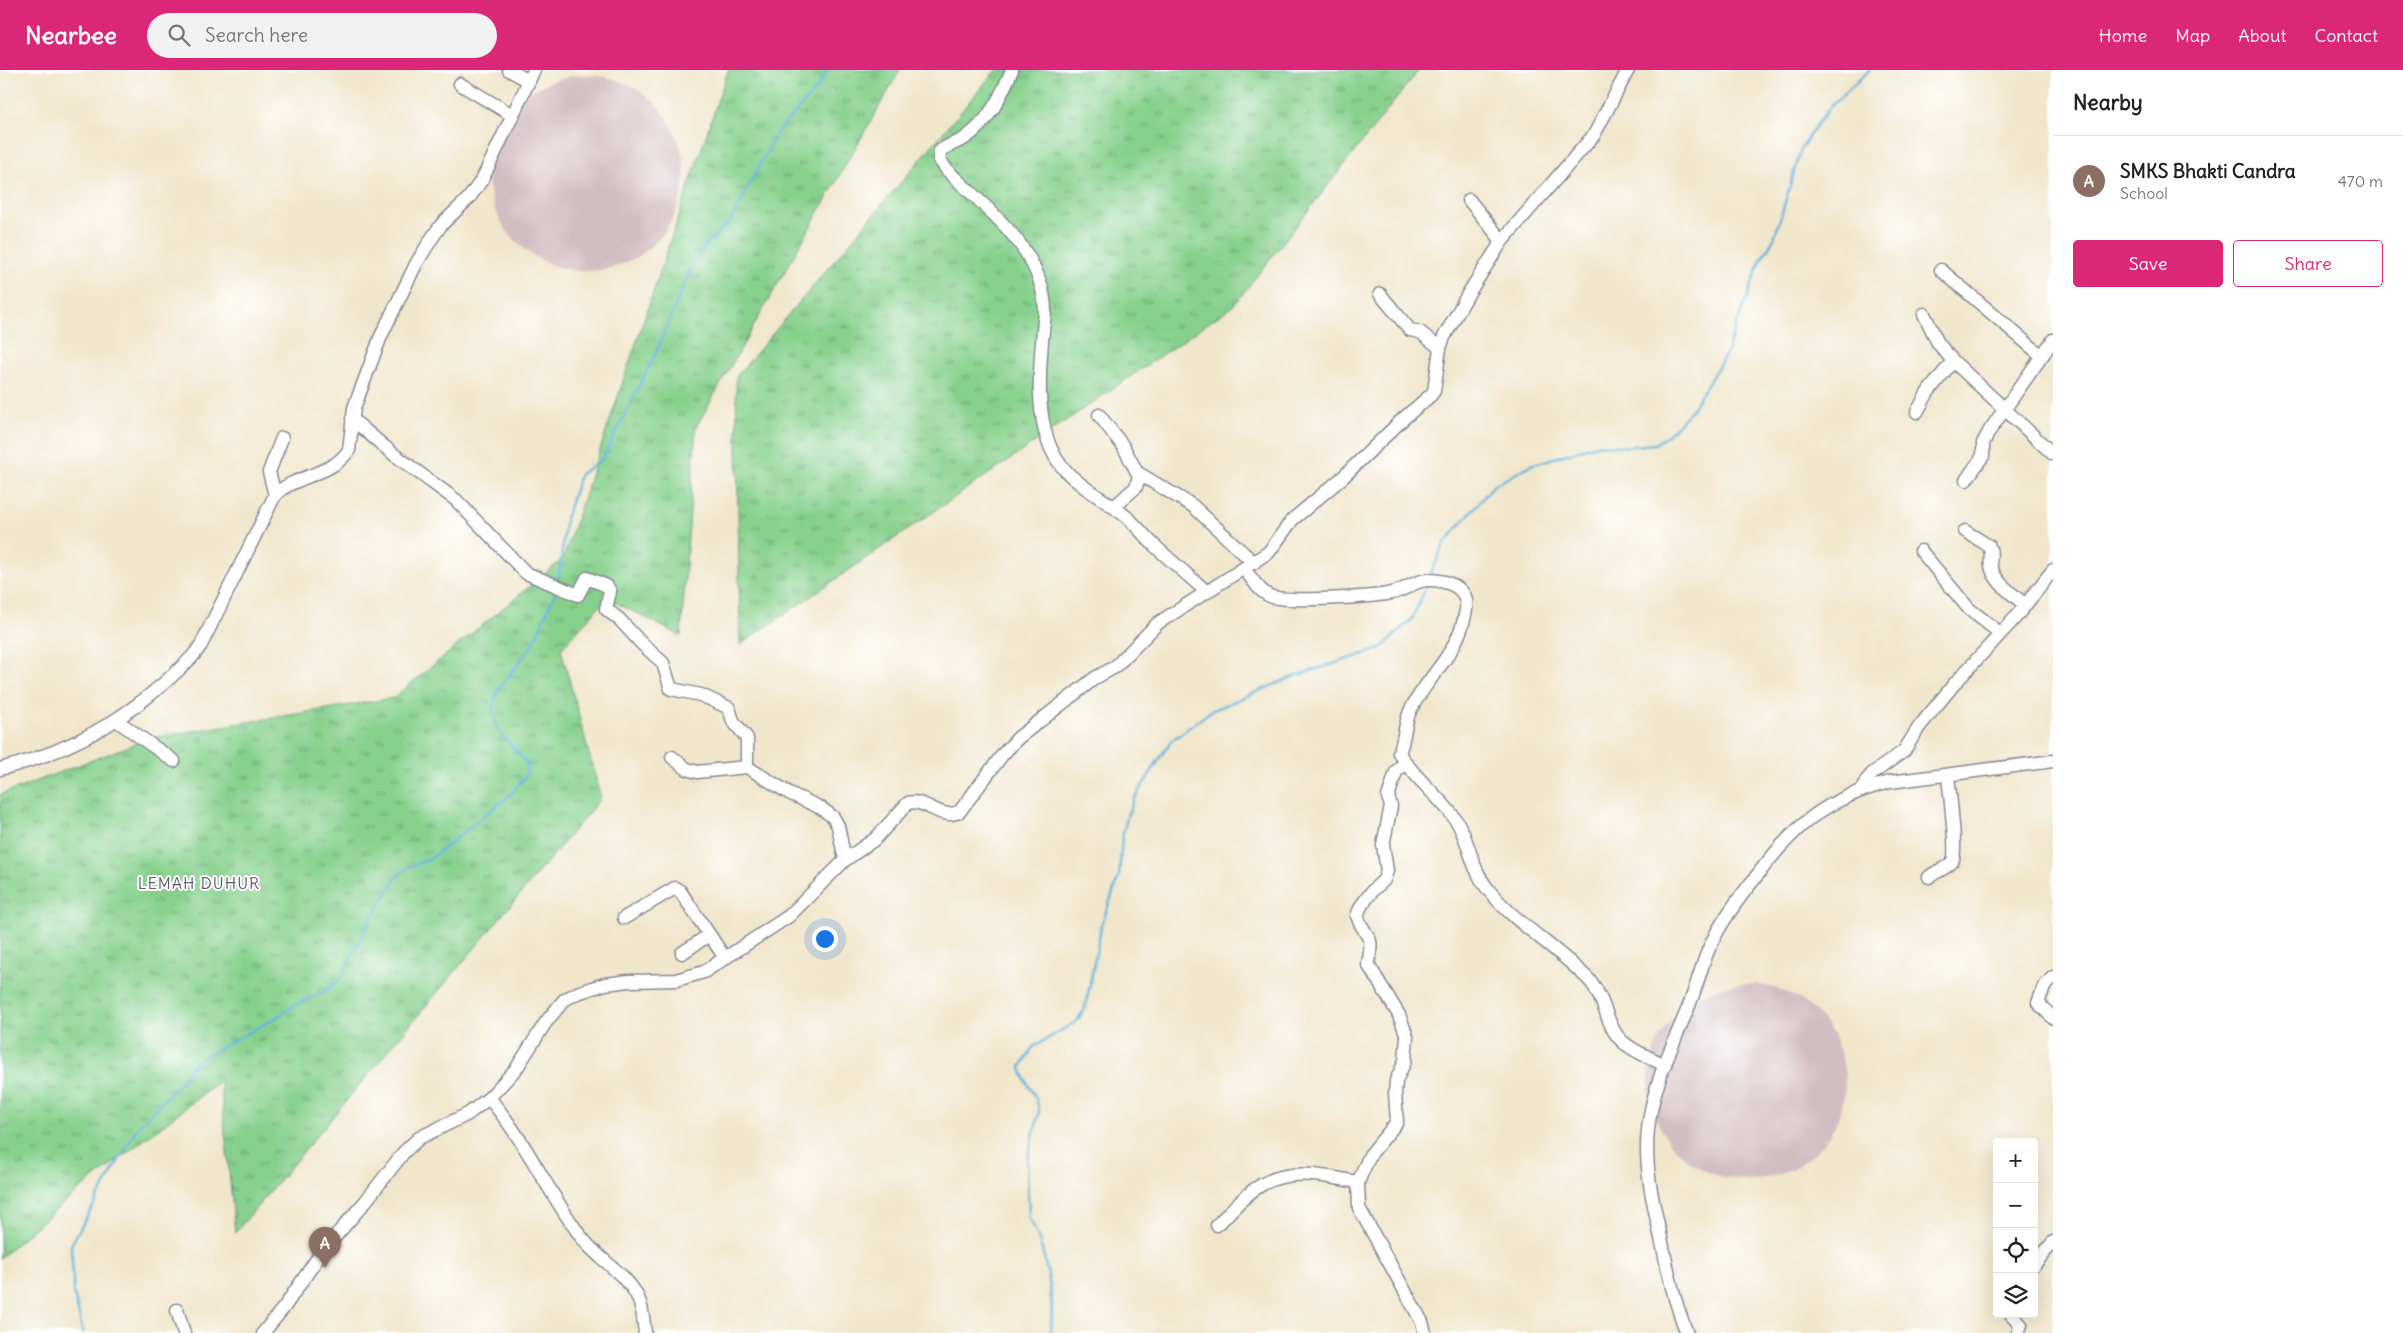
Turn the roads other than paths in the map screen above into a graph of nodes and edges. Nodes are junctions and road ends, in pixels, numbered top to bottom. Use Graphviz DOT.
graph roads {
  1 [pos="509,70"];
  2 [pos="1012,70"];
  3 [pos="1628,70"];
  4 [pos="532,75"];
  5 [pos="460,84"];
  6 [pos="512,115"];
  7 [pos="1469,200"];
  8 [pos="1502,241"];
  9 [pos="1941,270"];
  10 [pos="1380,294"];
  11 [pos="1924,314"];
  12 [pos="2053,340"];
  13 [pos="1440,348"];
  14 [pos="2042,356"];
  15 [pos="1953,361"];
  16 [pos="2003,409"];
  17 [pos="1917,412"];
  18 [pos="1099,415"];
  19 [pos="352,419"];
  20 [pos="282,438"];
  21 [pos="2053,454"];
  22 [pos="1138,473"];
  23 [pos="1966,480"];
  24 [pos="275,495"];
  25 [pos="1114,507"];
  26 [pos="1964,531"];
  27 [pos="1921,551"];
  28 [pos="1249,566"];
  29 [pos="2053,570"];
  30 [pos="1207,592"];
  31 [pos="2025,605"];
  32 [pos="2000,633"];
  33 [pos="116,720"];
  34 [pos="672,757"];
  35 [pos="174,761"];
  36 [pos="2053,761"];
  37 [pos="1406,765"];
  38 [pos="746,767"];
  39 [pos="0,769"];
  40 [pos="1948,775"];
  41 [pos="1864,788"];
  42 [pos="845,860"];
  43 [pos="1928,877"];
  44 [pos="624,918"];
  45 [pos="709,935"];
  46 [pos="682,953"];
  47 [pos="725,958"];
  48 [pos="2053,977"];
  49 [pos="2053,1018"];
  50 [pos="1665,1065"];
  51 [pos="489,1098"];
  52 [pos="1358,1182"];
  53 [pos="1217,1224"];
  54 [pos="2053,1242"];
  55 [pos="2038,1260"];
  56 [pos="177,1310"];
  57 [pos="2015,1318"];
  58 [pos="184,1333"];
  59 [pos="263,1333"];
  60 [pos="645,1333"];
  61 [pos="1425,1333"];
  62 [pos="1687,1333"];
  63 [pos="2018,1333"];
  1 -- 4 [label="street"];
  2 -- 25 [label="street"];
  3 -- 8 [label="street"];
  4 -- 6 [label="street"];
  5 -- 6 [label="street"];
  6 -- 19 [label="street"];
  7 -- 8 [label="street"];
  8 -- 13 [label="street"];
  9 -- 14 [label="street"];
  10 -- 13 [label="street"];
  11 -- 15 [label="street"];
  12 -- 14 [label="street"];
  13 -- 28 [label="street"];
  14 -- 16 [label="street"];
  15 -- 16 [label="street"];
  15 -- 17 [label="street"];
  16 -- 21 [label="street"];
  16 -- 23 [label="street"];
  18 -- 22 [label="street"];
  19 -- 24 [label="street"];
  19 -- 38 [label="street"];
  20 -- 24 [label="street"];
  22 -- 25 [label="street"];
  22 -- 28 [label="street"];
  24 -- 33 [label="street"];
  25 -- 30 [label="street"];
  26 -- 31 [label="street"];
  27 -- 32 [label="street"];
  28 -- 30 [label="street"];
  28 -- 37 [label="street"];
  29 -- 31 [label="street"];
  30 -- 42 [label="street"];
  31 -- 32 [label="street"];
  32 -- 41 [label="street"];
  33 -- 35 [label="street"];
  33 -- 39 [label="street"];
  34 -- 38 [label="street"];
  36 -- 40 [label="street"];
  37 -- 50 [label="street"];
  37 -- 52 [label="street"];
  38 -- 42 [label="street"];
  40 -- 41 [label="street"];
  40 -- 43 [label="street"];
  41 -- 50 [label="street"];
  42 -- 47 [label="street"];
  44 -- 45 [label="street"];
  45 -- 46 [label="street"];
  45 -- 47 [label="street"];
  47 -- 51 [label="street"];
  48 -- 49 [label="street"];
  50 -- 62 [label="street"];
  51 -- 59 [label="street"];
  51 -- 60 [label="street"];
  52 -- 53 [label="street"];
  52 -- 61 [label="street"];
  54 -- 55 [label="street"];
  56 -- 58 [label="street"];
  57 -- 63 [label="street"];
}
